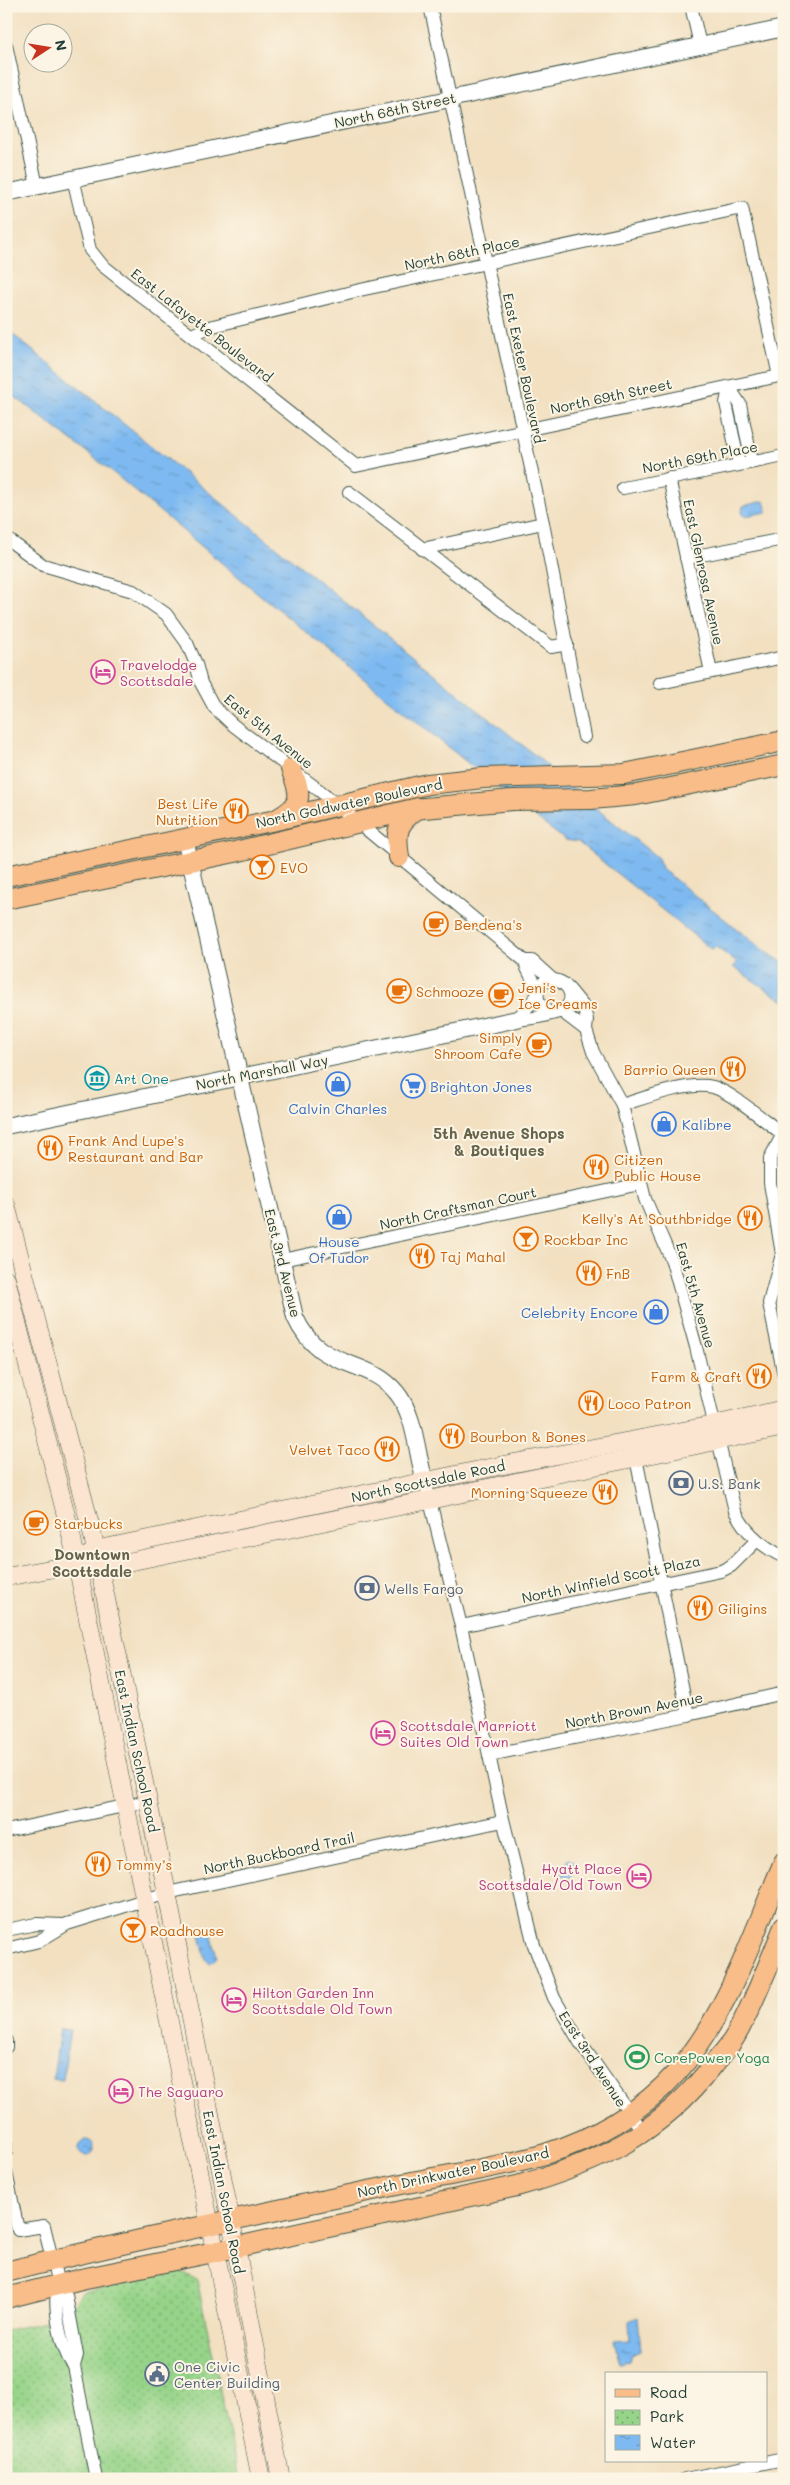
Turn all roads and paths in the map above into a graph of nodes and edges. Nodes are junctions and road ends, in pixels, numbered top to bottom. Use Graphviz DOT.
graph roads {
  1 [pos="430,6"];
  2 [pos="691,6"];
  3 [pos="784,28"];
  4 [pos="6,45"];
  5 [pos="700,45"];
  6 [pos="451,98"];
  7 [pos="74,178"];
  8 [pos="37,186"];
  9 [pos="6,193"];
  10 [pos="486,263"];
  11 [pos="192,335"];
  12 [pos="782,376"];
  13 [pos="729,387"];
  14 [pos="522,430"];
  15 [pos="784,456"];
  16 [pos="746,463"];
  17 [pos="356,466"];
  18 [pos="669,478"];
  19 [pos="623,488"];
  20 [pos="349,492"];
  21 [pos="542,523"];
  22 [pos="6,538"];
  23 [pos="784,538"];
  24 [pos="422,550"];
  25 [pos="686,558"];
  26 [pos="567,644"];
  27 [pos="784,657"];
  28 [pos="711,672"];
  29 [pos="660,683"];
  30 [pos="584,737"];
  31 [pos="784,741"];
  32 [pos="784,765"];
  33 [pos="291,769"];
  34 [pos="338,806"];
  35 [pos="418,808"];
  36 [pos="276,820"];
  37 [pos="358,823"];
  38 [pos="185,839"];
  39 [pos="399,857"];
  40 [pos="190,861"];
  41 [pos="6,876"];
  42 [pos="6,899"];
  43 [pos="526,961"];
  44 [pos="553,980"];
  45 [pos="569,989"];
  46 [pos="538,993"];
  47 [pos="557,1012"];
  48 [pos="517,1019"];
  49 [pos="586,1030"];
  50 [pos="239,1077"];
  51 [pos="622,1105"];
  52 [pos="6,1126"];
  53 [pos="784,1134"];
  54 [pos="640,1184"];
  55 [pos="6,1204"];
  56 [pos="282,1260"];
  57 [pos="6,1279"];
  58 [pos="51,1371"];
  59 [pos="784,1374"];
  60 [pos="31,1377"];
  61 [pos="784,1409"];
  62 [pos="784,1427"];
  63 [pos="716,1433"];
  64 [pos="636,1458"];
  65 [pos="425,1481"];
  66 [pos="430,1498"];
  67 [pos="757,1540"];
  68 [pos="784,1557"];
  69 [pos="97,1559"];
  70 [pos="77,1564"];
  71 [pos="6,1577"];
  72 [pos="661,1584"];
  73 [pos="461,1626"];
  74 [pos="784,1693"];
  75 [pos="688,1715"];
  76 [pos="489,1755"];
  77 [pos="148,1801"];
  78 [pos="125,1806"];
  79 [pos="503,1820"];
  80 [pos="6,1831"];
  81 [pos="784,1862"];
  82 [pos="167,1893"];
  83 [pos="144,1902"];
  84 [pos="64,1925"];
  85 [pos="784,1927"];
  86 [pos="6,1930"];
  87 [pos="6,1948"];
  88 [pos="6,2041"];
  89 [pos="6,2047"];
  90 [pos="630,2115"];
  91 [pos="6,2131"];
  92 [pos="644,2133"];
  93 [pos="6,2153"];
  94 [pos="498,2164"];
  95 [pos="6,2172"];
  96 [pos="435,2204"];
  97 [pos="230,2220"];
  98 [pos="210,2225"];
  99 [pos="235,2248"];
  100 [pos="214,2252"];
  101 [pos="51,2260"];
  102 [pos="6,2272"];
  103 [pos="58,2284"];
  104 [pos="6,2298"];
  105 [pos="784,2459"];
  106 [pos="96,2479"];
  107 [pos="261,2479"];
  108 [pos="281,2479"];
  109 [pos="685,2479"];
  1 -- 6 [label="street, East Exeter Boulevard"];
  2 -- 5 [label="street"];
  3 -- 5 [label="street, North 68th Street"];
  4 -- 8 [label="street"];
  5 -- 6 [label="street, North 68th Street"];
  6 -- 7 [label="street, North 68th Street"];
  6 -- 10 [label="street, East Exeter Boulevard"];
  7 -- 8 [label="street, North 68th Street"];
  7 -- 11 [label="street, East Lafayette Boulevard"];
  8 -- 9 [label="street, North 68th Street"];
  10 -- 11 [label="street, North 68th Place"];
  10 -- 12 [label="street, North 68th Place"];
  10 -- 14 [label="street, East Exeter Boulevard"];
  11 -- 17 [label="street, East Lafayette Boulevard"];
  12 -- 13 [label="street, North 69th Street"];
  13 -- 14 [label="street, North 69th Street"];
  13 -- 16 [label="street"];
  14 -- 17 [label="street, North 69th Street"];
  14 -- 21 [label="street, East Exeter Boulevard"];
  15 -- 16 [label="street, North 69th Place"];
  16 -- 18 [label="street, North 69th Place"];
  18 -- 19 [label="street, North 69th Place"];
  18 -- 25 [label="street, East Glenrosa Avenue"];
  20 -- 24 [label="street"];
  21 -- 24 [label="street"];
  21 -- 26 [label="street, East Exeter Boulevard"];
  22 -- 33 [label="street, East 5th Avenue"];
  23 -- 25 [label="street"];
  24 -- 26 [label="street"];
  25 -- 28 [label="street, East Glenrosa Avenue"];
  26 -- 30 [label="street, East Exeter Boulevard"];
  27 -- 28 [label="street"];
  28 -- 29 [label="street"];
  31 -- 34 [label="main road, North Goldwater Boulevard"];
  32 -- 35 [label="main road, North Goldwater Boulevard"];
  33 -- 34 [label="street, East 5th Avenue"];
  33 -- 36 [label="main road"];
  34 -- 36 [label="main road, North Goldwater Boulevard"];
  34 -- 37 [label="street, East 5th Avenue"];
  35 -- 37 [label="main road, North Goldwater Boulevard"];
  35 -- 39 [label="main road"];
  36 -- 38 [label="main road, North Goldwater Boulevard"];
  37 -- 39 [label="street, East 5th Avenue"];
  37 -- 40 [label="main road, North Goldwater Boulevard"];
  38 -- 40 [label="street, East 3rd Avenue"];
  38 -- 41 [label="main road, North Goldwater Boulevard"];
  39 -- 43 [label="street, East 5th Avenue"];
  40 -- 42 [label="main road, North Goldwater Boulevard"];
  40 -- 50 [label="street, East 3rd Avenue"];
  43 -- 44 [label="street, East 5th Avenue"];
  43 -- 46 [label="street, East 5th Avenue"];
  44 -- 45 [label="street"];
  44 -- 46 [label="street"];
  45 -- 47 [label="street"];
  45 -- 49 [label="street, East 5th Avenue"];
  46 -- 47 [label="street"];
  46 -- 48 [label="street"];
  47 -- 48 [label="street, North Marshall Way"];
  47 -- 49 [label="street"];
  48 -- 50 [label="street, North Marshall Way"];
  49 -- 51 [label="street, East 5th Avenue"];
  50 -- 52 [label="street, North Marshall Way"];
  50 -- 56 [label="street, East 3rd Avenue"];
  51 -- 53 [label="street"];
  51 -- 54 [label="street, East 5th Avenue"];
  53 -- 59 [label="street"];
  54 -- 56 [label="street, North Craftsman Court"];
  54 -- 63 [label="street, East 5th Avenue"];
  55 -- 58 [label="main road, East Indian School Road"];
  56 -- 65 [label="street, East 3rd Avenue"];
  57 -- 60 [label="main road, East Indian School Road"];
  58 -- 60 [label="main road"];
  58 -- 69 [label="main road, East Indian School Road"];
  60 -- 70 [label="main road, East Indian School Road"];
  61 -- 63 [label="main road, North Scottsdale Road"];
  62 -- 63 [label="main road, North Scottsdale Road"];
  63 -- 64 [label="main road, North Scottsdale Road"];
  63 -- 65 [label="main road, North Scottsdale Road"];
  63 -- 67 [label="street, East 5th Avenue"];
  64 -- 66 [label="main road, North Scottsdale Road"];
  64 -- 72 [label="street"];
  65 -- 66 [label="street, East 3rd Avenue"];
  65 -- 69 [label="main road, North Scottsdale Road"];
  66 -- 69 [label="main road, North Scottsdale Road"];
  66 -- 73 [label="street, East 3rd Avenue"];
  67 -- 68 [label="street, East 5th Avenue"];
  67 -- 72 [label="street, North Winfield Scott Plaza"];
  69 -- 70 [label="main road, North Scottsdale Road"];
  69 -- 77 [label="main road, East Indian School Road"];
  70 -- 71 [label="main road, North Scottsdale Road"];
  70 -- 78 [label="main road, East Indian School Road"];
  72 -- 73 [label="street, North Winfield Scott Plaza"];
  72 -- 75 [label="street"];
  73 -- 76 [label="street, East 3rd Avenue"];
  74 -- 75 [label="street, North Brown Avenue"];
  75 -- 76 [label="street, North Brown Avenue"];
  76 -- 79 [label="street, East 3rd Avenue"];
  77 -- 78 [label="street"];
  77 -- 82 [label="main road, East Indian School Road"];
  78 -- 80 [label="street"];
  78 -- 83 [label="main road, East Indian School Road"];
  79 -- 82 [label="street, North Buckboard Trail"];
  79 -- 90 [label="street, East 3rd Avenue"];
  81 -- 90 [label="main road, North Drinkwater Boulevard"];
  82 -- 83 [label="street, North Buckboard Trail"];
  82 -- 97 [label="main road, East Indian School Road"];
  83 -- 84 [label="street, North Buckboard Trail"];
  83 -- 98 [label="main road, East Indian School Road"];
  84 -- 86 [label="street, North Buckboard Trail"];
  84 -- 87 [label="street, North Buckboard Trail"];
  85 -- 92 [label="main road, North Drinkwater Boulevard"];
  88 -- 89 [label="street"];
  90 -- 92 [label="street, East 3rd Avenue"];
  90 -- 94 [label="main road, North Drinkwater Boulevard"];
  91 -- 93 [label="street"];
  92 -- 96 [label="main road, North Drinkwater Boulevard"];
  94 -- 96 [label="main road"];
  94 -- 97 [label="main road, North Drinkwater Boulevard"];
  95 -- 101 [label="street"];
  96 -- 99 [label="main road, North Drinkwater Boulevard"];
  97 -- 98 [label="main road, North Drinkwater Boulevard"];
  97 -- 99 [label="main road, East Indian School Road"];
  98 -- 100 [label="main road, East Indian School Road"];
  98 -- 101 [label="main road, North Drinkwater Boulevard"];
  99 -- 100 [label="main road, North Drinkwater Boulevard"];
  99 -- 108 [label="main road, East Indian School Road"];
  100 -- 103 [label="main road, North Drinkwater Boulevard"];
  100 -- 107 [label="main road, East Indian School Road"];
  101 -- 102 [label="main road, North Drinkwater Boulevard"];
  101 -- 103 [label="street"];
  103 -- 104 [label="main road, North Drinkwater Boulevard"];
  103 -- 106 [label="street"];
  105 -- 109 [label="street"];
}
